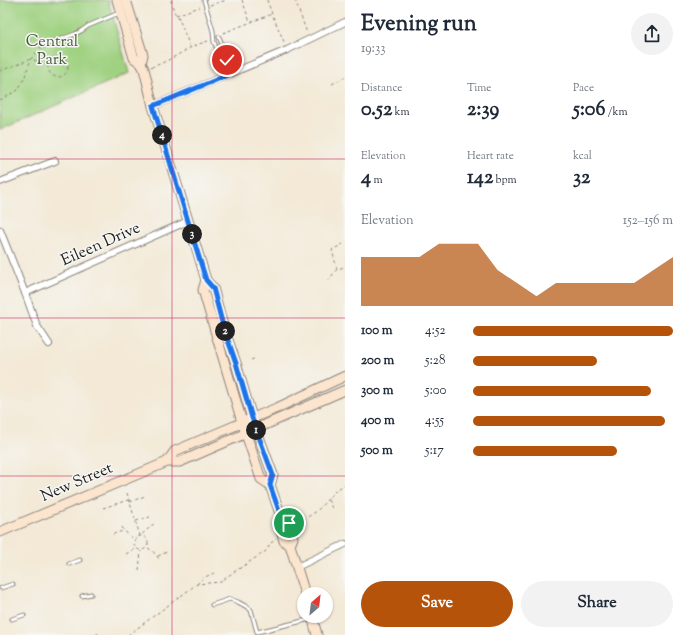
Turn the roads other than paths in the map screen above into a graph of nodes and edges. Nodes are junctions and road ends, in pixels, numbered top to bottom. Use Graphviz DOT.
graph roads {
  1 [pos="117,0"];
  2 [pos="204,0"];
  3 [pos="125,7"];
  4 [pos="345,22"];
  5 [pos="219,37"];
  6 [pos="42,46"];
  7 [pos="225,67"];
  8 [pos="228,75"];
  9 [pos="153,106"];
  10 [pos="55,161"];
  11 [pos="0,182"];
  12 [pos="188,221"];
  13 [pos="0,230"];
  14 [pos="206,280"];
  15 [pos="25,292"];
  16 [pos="49,344"];
  17 [pos="345,376"];
  18 [pos="345,390"];
  19 [pos="252,418"];
  20 [pos="242,422"];
  21 [pos="256,429"];
  22 [pos="245,433"];
  23 [pos="167,462"];
  24 [pos="270,485"];
  25 [pos="0,532"];
  26 [pos="345,544"];
  27 [pos="80,560"];
  28 [pos="69,564"];
  29 [pos="297,567"];
  30 [pos="13,584"];
  31 [pos="303,587"];
  32 [pos="1,588"];
  33 [pos="91,594"];
  34 [pos="82,596"];
  35 [pos="212,605"];
  36 [pos="24,615"];
  37 [pos="12,619"];
  38 [pos="297,621"];
  39 [pos="314,623"];
  40 [pos="317,635"];
  1 -- 3 [label="main road"];
  2 -- 7 [label="lane"];
  3 -- 6 [label="lane"];
  3 -- 9 [label="main road"];
  4 -- 8 [label="street"];
  5 -- 7 [label="lane"];
  7 -- 8 [label="lane"];
  8 -- 9 [label="street"];
  9 -- 12 [label="main road"];
  10 -- 11 [label="street"];
  12 -- 14 [label="main road"];
  12 -- 15 [label="street, Eileen Drive"];
  13 -- 15 [label="street"];
  14 -- 19 [label="main road"];
  14 -- 20 [label="main road"];
  15 -- 16 [label="street"];
  17 -- 19 [label="main road, New Street"];
  18 -- 21 [label="main road, New Street"];
  19 -- 20 [label="main road, New Street"];
  19 -- 21 [label="main road"];
  20 -- 22 [label="main road"];
  20 -- 23 [label="main road, New Street"];
  21 -- 22 [label="main road, New Street"];
  21 -- 24 [label="main road"];
  22 -- 23 [label="main road, New Street"];
  22 -- 24 [label="main road"];
  23 -- 25 [label="main road, New Street"];
  24 -- 29 [label="main road"];
  26 -- 29 [label="street"];
  27 -- 28 [label="lane"];
  29 -- 31 [label="main road"];
  30 -- 32 [label="lane"];
  33 -- 34 [label="lane"];
  35 -- 38 [label="lane"];
  36 -- 37 [label="lane"];
  39 -- 40 [label="main road"];
}
